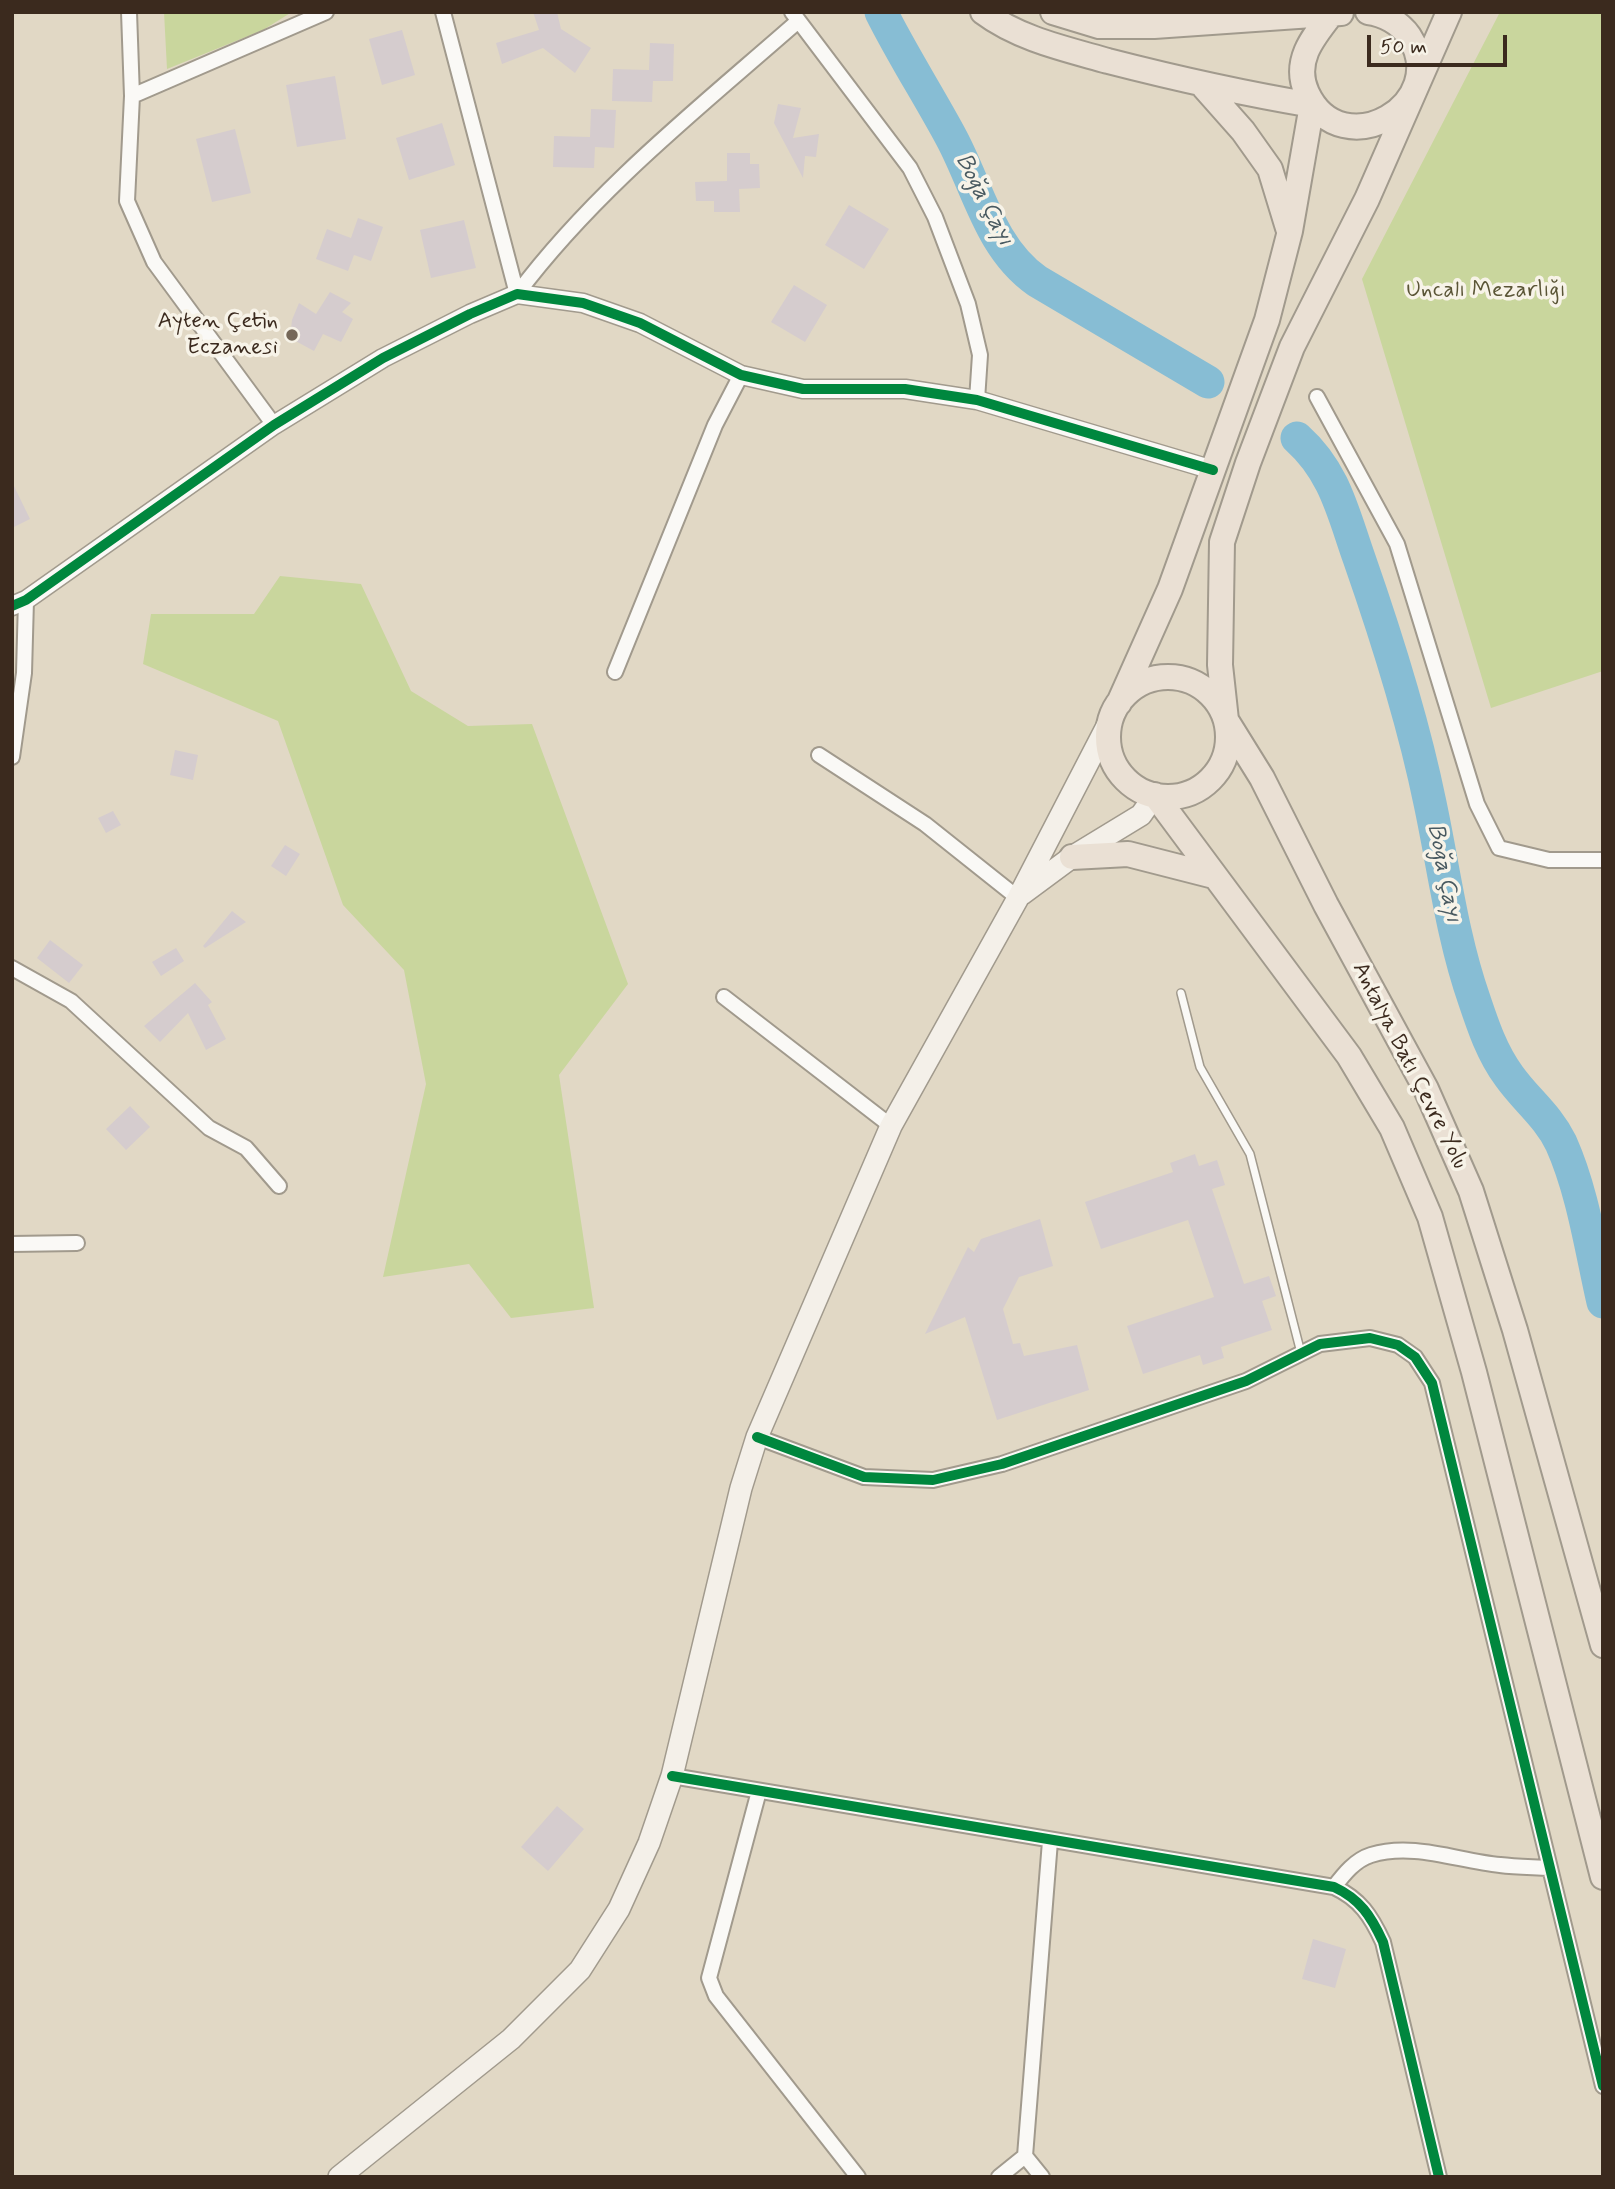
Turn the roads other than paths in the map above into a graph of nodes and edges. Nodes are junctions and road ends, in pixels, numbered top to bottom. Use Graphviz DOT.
graph roads {
  1 [pos="129,12"];
  2 [pos="326,12"];
  3 [pos="443,12"];
  4 [pos="984,12"];
  5 [pos="1053,12"];
  6 [pos="1226,12"];
  7 [pos="1368,12"];
  8 [pos="1449,12"];
  9 [pos="1338,13"];
  10 [pos="794,17"];
  11 [pos="1203,22"];
  12 [pos="1418,85"];
  13 [pos="1203,86"];
  14 [pos="132,96"];
  15 [pos="1312,104"];
  16 [pos="1290,231"];
  17 [pos="517,295"];
  18 [pos="741,375"];
  19 [pos="1317,397"];
  20 [pos="977,400"];
  21 [pos="274,425"];
  22 [pos="1213,470"];
  23 [pos="19,603"];
  24 [pos="615,672"];
  25 [pos="1119,703"];
  26 [pos="1226,720"];
  27 [pos="819,755"];
  28 [pos="12,757"];
  29 [pos="1155,795"];
  30 [pos="1072,857"];
  31 [pos="1603,860"];
  32 [pos="1214,876"];
  33 [pos="1018,898"];
  34 [pos="12,968"];
  35 [pos="1181,993"];
  36 [pos="724,997"];
  37 [pos="891,1126"];
  38 [pos="279,1186"];
  39 [pos="77,1243"];
  40 [pos="12,1244"];
  41 [pos="1302,1353"];
  42 [pos="757,1437"];
  43 [pos="1603,1645"];
  44 [pos="672,1776"];
  45 [pos="759,1791"];
  46 [pos="1050,1841"];
  47 [pos="1549,1868"];
  48 [pos="1603,1877"];
  49 [pos="1334,1886"];
  50 [pos="1603,2086"];
  51 [pos="1026,2156"];
  52 [pos="339,2177"];
  53 [pos="858,2177"];
  54 [pos="999,2177"];
  55 [pos="1042,2177"];
  56 [pos="1439,2177"];
  1 -- 14 [label="street"];
  2 -- 14 [label="street"];
  3 -- 17 [label="street"];
  4 -- 13 [label="highway"];
  5 -- 11 [label="highway"];
  6 -- 11 [label="highway"];
  7 -- 12 [label="highway"];
  8 -- 12 [label="highway, Antalya Batı Çevre Yolu"];
  9 -- 11 [label="highway"];
  9 -- 15 [label="highway"];
  10 -- 17 [label="street"];
  10 -- 20 [label="street"];
  12 -- 15 [label="highway"];
  12 -- 26 [label="highway, Antalya Batı Çevre Yolu"];
  13 -- 15 [label="highway"];
  13 -- 16 [label="highway"];
  14 -- 21 [label="street"];
  15 -- 16 [label="highway"];
  16 -- 22 [label="highway"];
  17 -- 18 [label="street"];
  17 -- 21 [label="street"];
  18 -- 20 [label="street"];
  18 -- 24 [label="street"];
  19 -- 31 [label="street"];
  20 -- 22 [label="street"];
  21 -- 23 [label="street"];
  22 -- 25 [label="highway"];
  23 -- 28 [label="street"];
  25 -- 26 [label="highway"];
  25 -- 29 [label="highway"];
  25 -- 33 [label="main road"];
  26 -- 29 [label="highway"];
  26 -- 43 [label="highway, Antalya Batı Çevre Yolu"];
  27 -- 33 [label="street"];
  29 -- 30 [label="main road"];
  29 -- 32 [label="highway"];
  30 -- 32 [label="highway"];
  30 -- 33 [label="main road"];
  32 -- 48 [label="highway"];
  33 -- 37 [label="main road"];
  34 -- 38 [label="street"];
  35 -- 41 [label="lane"];
  36 -- 37 [label="street"];
  37 -- 42 [label="main road"];
  39 -- 40 [label="street"];
  41 -- 42 [label="street"];
  41 -- 47 [label="street"];
  42 -- 44 [label="main road"];
  44 -- 45 [label="street"];
  44 -- 52 [label="main road"];
  45 -- 46 [label="street"];
  45 -- 53 [label="street"];
  46 -- 49 [label="street"];
  46 -- 51 [label="street"];
  47 -- 49 [label="street"];
  47 -- 50 [label="street"];
  49 -- 56 [label="street"];
  51 -- 54 [label="street"];
  51 -- 55 [label="street"];
}
